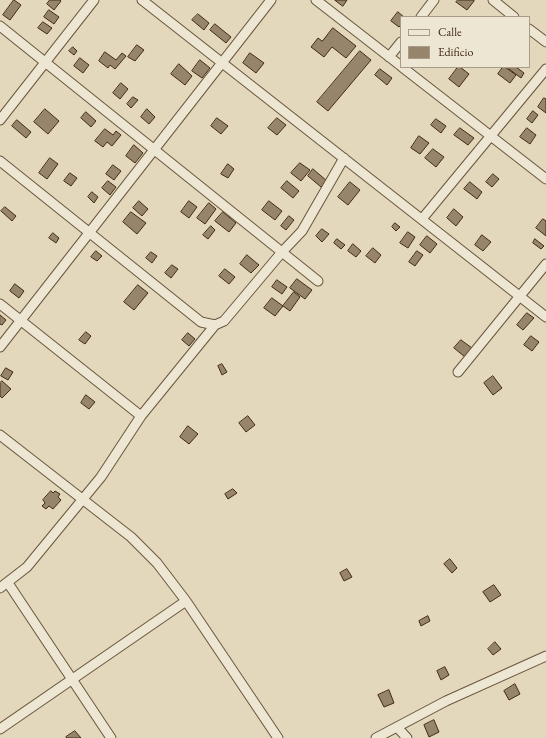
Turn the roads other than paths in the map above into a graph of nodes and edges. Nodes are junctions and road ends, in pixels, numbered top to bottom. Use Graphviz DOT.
graph roads {
  1 [pos="94,0"];
  2 [pos="142,0"];
  3 [pos="271,0"];
  4 [pos="316,0"];
  5 [pos="434,0"];
  6 [pos="493,0"];
  7 [pos="422,16"];
  8 [pos="513,16"];
  9 [pos="0,26"];
  10 [pos="530,30"];
  11 [pos="546,42"];
  12 [pos="400,43"];
  13 [pos="389,57"];
  14 [pos="46,62"];
  15 [pos="222,62"];
  16 [pos="400,65"];
  17 [pos="403,68"];
  18 [pos="546,69"];
  19 [pos="0,120"];
  20 [pos="491,136"];
  21 [pos="154,150"];
  22 [pos="344,158"];
  23 [pos="0,161"];
  24 [pos="546,179"];
  25 [pos="422,220"];
  26 [pos="89,232"];
  27 [pos="282,252"];
  28 [pos="546,264"];
  29 [pos="318,281"];
  30 [pos="520,296"];
  31 [pos="0,304"];
  32 [pos="546,317"];
  33 [pos="21,320"];
  34 [pos="215,325"];
  35 [pos="0,347"];
  36 [pos="458,372"];
  37 [pos="141,416"];
  38 [pos="0,435"];
  39 [pos="82,499"];
  40 [pos="4,586"];
  41 [pos="186,601"];
  42 [pos="545,659"];
  43 [pos="72,679"];
  44 [pos="397,727"];
  45 [pos="0,729"];
  46 [pos="112,738"];
  47 [pos="278,738"];
  48 [pos="376,738"];
  49 [pos="407,738"];
  1 -- 14 [label="street"];
  2 -- 15 [label="street"];
  3 -- 15 [label="street"];
  4 -- 13 [label="street"];
  5 -- 7 [label="street"];
  6 -- 8 [label="street"];
  9 -- 14 [label="street"];
  10 -- 11 [label="street"];
  12 -- 13 [label="street"];
  13 -- 16 [label="street"];
  14 -- 19 [label="street"];
  14 -- 21 [label="street"];
  15 -- 21 [label="street"];
  15 -- 22 [label="street"];
  17 -- 20 [label="street"];
  18 -- 20 [label="street"];
  20 -- 24 [label="street"];
  20 -- 25 [label="street"];
  21 -- 26 [label="street"];
  21 -- 27 [label="street"];
  22 -- 25 [label="street"];
  22 -- 27 [label="street"];
  23 -- 26 [label="street"];
  25 -- 30 [label="street"];
  26 -- 33 [label="street"];
  26 -- 34 [label="street"];
  27 -- 29 [label="street"];
  27 -- 34 [label="street"];
  28 -- 30 [label="street"];
  30 -- 32 [label="street"];
  30 -- 36 [label="street"];
  31 -- 33 [label="street"];
  33 -- 35 [label="street"];
  33 -- 37 [label="street"];
  34 -- 37 [label="street"];
  37 -- 39 [label="street"];
  38 -- 39 [label="street"];
  39 -- 40 [label="street"];
  39 -- 41 [label="street"];
  40 -- 43 [label="street"];
  41 -- 43 [label="street"];
  41 -- 47 [label="street"];
  42 -- 44 [label="street"];
  43 -- 45 [label="street"];
  43 -- 46 [label="street"];
  44 -- 48 [label="street"];
  44 -- 49 [label="street"];
}
